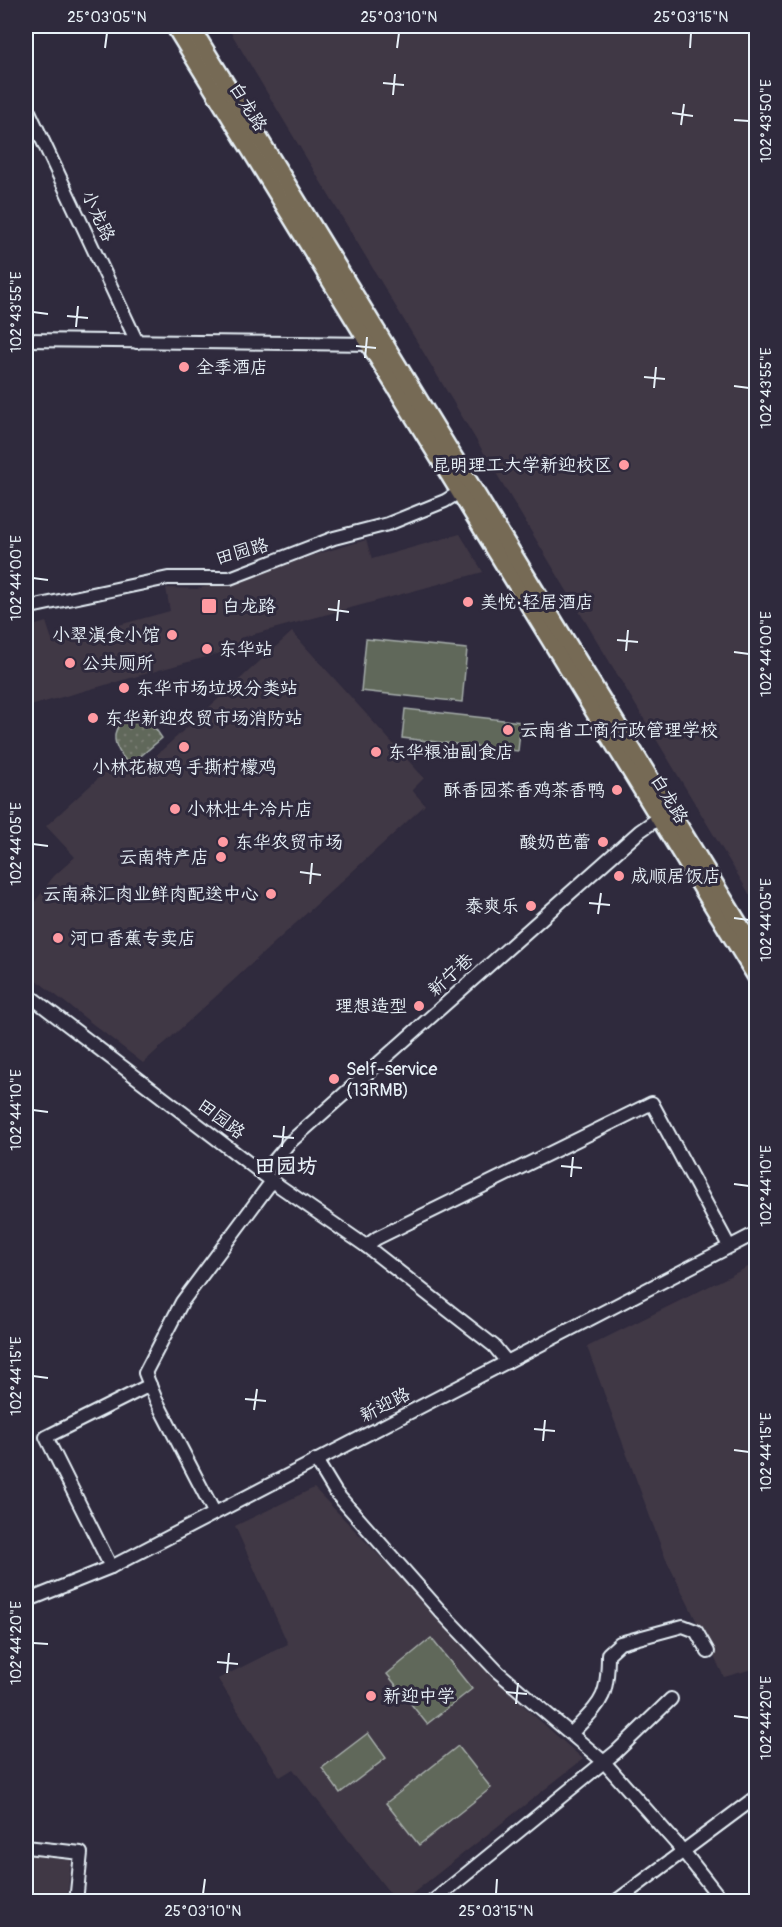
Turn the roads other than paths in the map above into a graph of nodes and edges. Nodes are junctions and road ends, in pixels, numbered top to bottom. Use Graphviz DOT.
graph roads {
  1 [pos="174,26"];
  2 [pos="191,26"];
  3 [pos="26,105"];
  4 [pos="26,340"];
  5 [pos="137,342"];
  6 [pos="376,344"];
  7 [pos="458,493"];
  8 [pos="26,608"];
  9 [pos="664,814"];
  10 [pos="756,951"];
  11 [pos="756,977"];
  12 [pos="26,993"];
  13 [pos="268,1178"];
  14 [pos="756,1233"];
  15 [pos="366,1246"];
  16 [pos="729,1246"];
  17 [pos="507,1362"];
  18 [pos="150,1385"];
  19 [pos="316,1460"];
  20 [pos="214,1512"];
  21 [pos="111,1567"];
  22 [pos="26,1601"];
  23 [pos="708,1652"];
  24 [pos="671,1699"];
  25 [pos="572,1733"];
  26 [pos="604,1762"];
  27 [pos="756,1797"];
  28 [pos="26,1846"];
  29 [pos="683,1851"];
  30 [pos="76,1902"];
  31 [pos="432,1902"];
  32 [pos="615,1902"];
  33 [pos="723,1902"];
  1 -- 6 [label="main road, 白龙路"];
  2 -- 6 [label="main road, 白龙路"];
  3 -- 5 [label="street, 小龙路"];
  4 -- 5 [label="street"];
  5 -- 6 [label="street"];
  6 -- 7 [label="main road, 白龙路"];
  6 -- 9 [label="main road, 白龙路"];
  7 -- 8 [label="street, 田园路"];
  7 -- 9 [label="main road, 白龙路"];
  9 -- 10 [label="main road, 白龙路"];
  9 -- 11 [label="main road, 白龙路"];
  9 -- 13 [label="street, 新宁巷"];
  12 -- 13 [label="street, 田园路"];
  13 -- 15 [label="street, 田园路"];
  13 -- 18 [label="street, 新宁巷"];
  14 -- 16 [label="street, 新迎路"];
  15 -- 16 [label="street"];
  15 -- 17 [label="street, 田园路"];
  16 -- 17 [label="street, 新迎路"];
  17 -- 19 [label="street, 新迎路"];
  18 -- 20 [label="street"];
  18 -- 21 [label="street"];
  19 -- 20 [label="street, 新迎路"];
  19 -- 25 [label="street"];
  20 -- 21 [label="street, 新迎路"];
  21 -- 22 [label="street, 新迎路"];
  23 -- 25 [label="street"];
  24 -- 26 [label="street"];
  25 -- 26 [label="street"];
  26 -- 29 [label="street"];
  26 -- 31 [label="street"];
  27 -- 29 [label="street"];
  28 -- 30 [label="street"];
  29 -- 32 [label="street"];
  29 -- 33 [label="street"];
}
